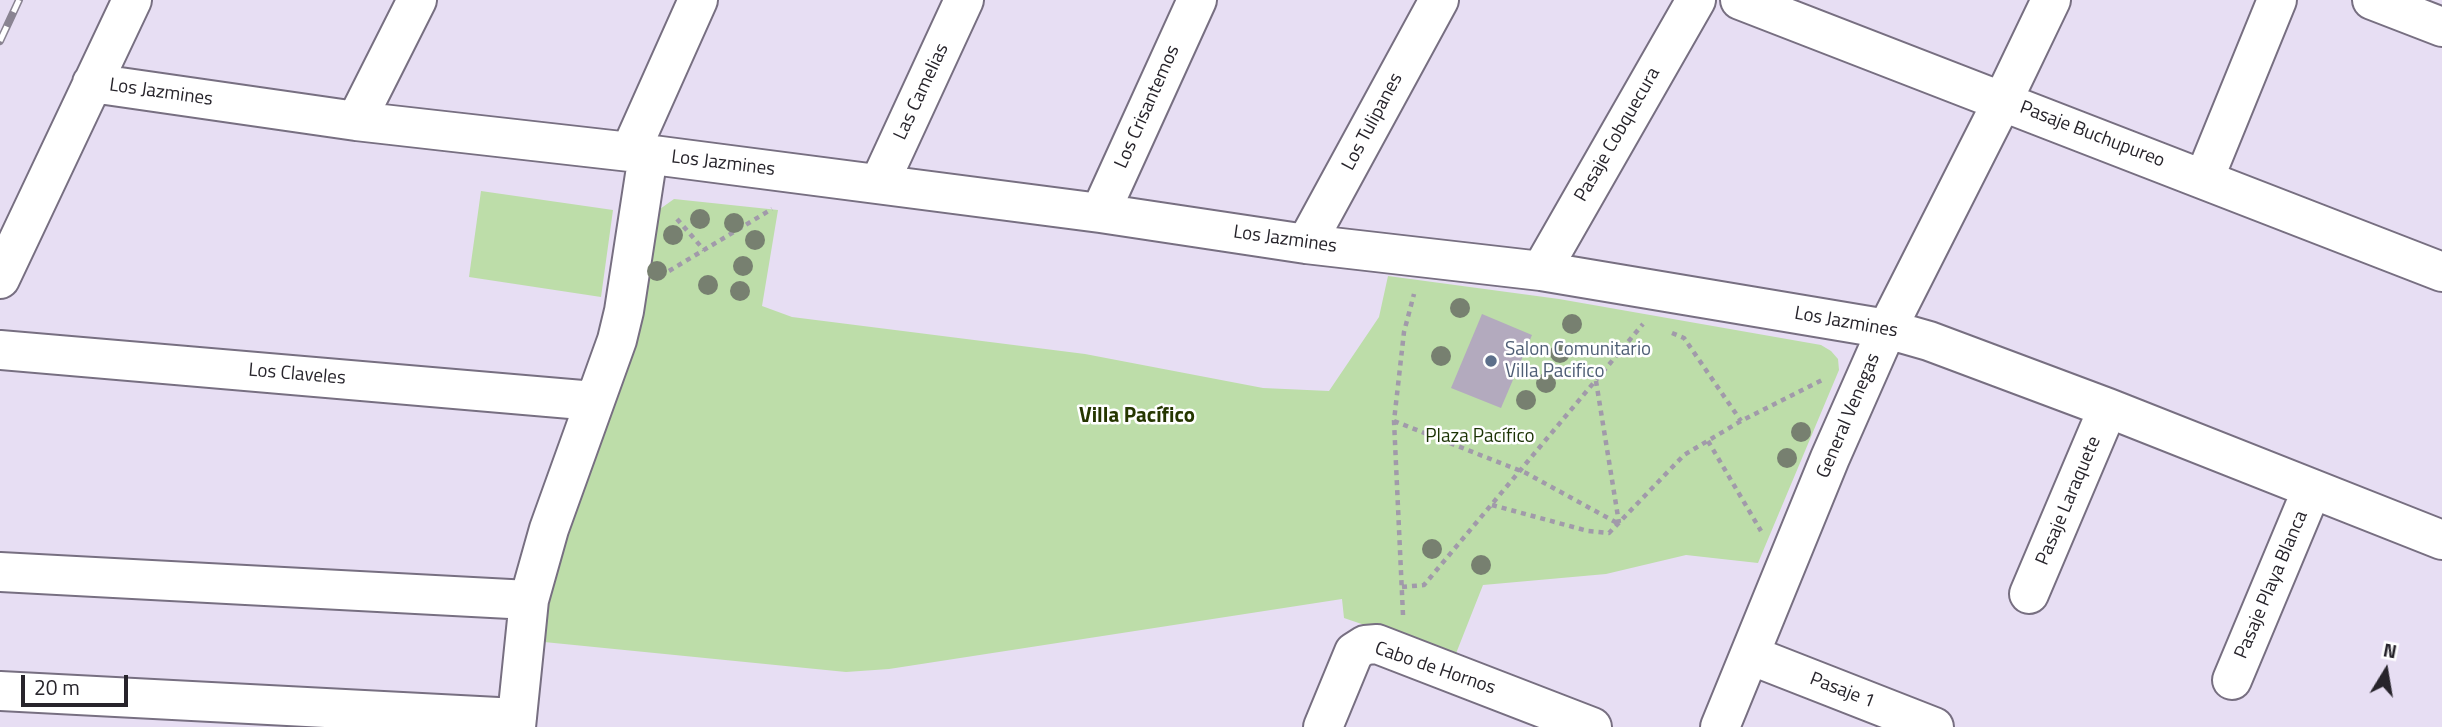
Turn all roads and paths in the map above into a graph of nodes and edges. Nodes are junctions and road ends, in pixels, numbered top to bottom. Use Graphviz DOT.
graph roads {
  1 [pos="132,0"];
  2 [pos="416,0"];
  3 [pos="698,0"];
  4 [pos="964,0"];
  5 [pos="1197,0"];
  6 [pos="1439,0"];
  7 [pos="1696,0"];
  8 [pos="1740,0"];
  9 [pos="2051,0"];
  10 [pos="2277,0"];
  11 [pos="2372,0"];
  12 [pos="2442,27"];
  13 [pos="92,83"];
  14 [pos="2003,100"];
  15 [pos="356,121"];
  16 [pos="639,153"];
  17 [pos="793,173"];
  18 [pos="2204,179"];
  19 [pos="879,184"];
  20 [pos="1100,213"];
  21 [pos="1306,244"];
  22 [pos="1425,256"];
  23 [pos="1541,271"];
  24 [pos="2442,272"];
  25 [pos="629,277"];
  26 [pos="0,279"];
  27 [pos="1670,293"];
  28 [pos="1671,332"];
  29 [pos="1881,342"];
  30 [pos="0,350"];
  31 [pos="1596,381"];
  32 [pos="594,401"];
  33 [pos="2108,408"];
  34 [pos="1394,421"];
  35 [pos="1741,421"];
  36 [pos="1708,441"];
  37 [pos="1521,470"];
  38 [pos="2312,489"];
  39 [pos="1492,505"];
  40 [pos="1619,524"];
  41 [pos="2442,540"];
  42 [pos="1790,557"];
  43 [pos="0,572"];
  44 [pos="1402,587"];
  45 [pos="2029,594"];
  46 [pos="529,600"];
  47 [pos="1403,654"];
  48 [pos="1750,655"];
  49 [pos="2232,680"];
  50 [pos="0,691"];
  51 [pos="517,722"];
  52 [pos="1323,727"];
  53 [pos="1592,727"];
  54 [pos="1720,727"];
  55 [pos="1934,727"];
  1 -- 13 [label="street"];
  2 -- 15 [label="street"];
  3 -- 16 [label="street"];
  4 -- 19 [label="street, Las Camelias"];
  5 -- 20 [label="street, Los Crisantemos"];
  6 -- 21 [label="street, Los Tulipanes"];
  7 -- 23 [label="street, Pasaje Cobquecura"];
  8 -- 14 [label="street, Pasaje Buchupureo"];
  9 -- 14 [label="street, General Venegas"];
  10 -- 18 [label="street"];
  11 -- 12 [label="street"];
  13 -- 15 [label="street, Los Jazmines"];
  13 -- 26 [label="street"];
  14 -- 18 [label="street, Pasaje Buchupureo"];
  14 -- 29 [label="street, General Venegas"];
  15 -- 16 [label="street, Los Jazmines"];
  16 -- 17 [label="street, Los Jazmines"];
  16 -- 25 [label="street"];
  17 -- 19 [label="street, Los Jazmines"];
  17 -- 25 [label="path"];
  18 -- 24 [label="street, Pasaje Buchupureo"];
  19 -- 20 [label="street, Los Jazmines"];
  20 -- 21 [label="street, Los Jazmines"];
  21 -- 22 [label="street, Los Jazmines"];
  22 -- 23 [label="street, Los Jazmines"];
  22 -- 34 [label="path"];
  23 -- 27 [label="street, Los Jazmines"];
  25 -- 32 [label="street"];
  27 -- 29 [label="street, Los Jazmines"];
  27 -- 31 [label="path"];
  28 -- 35 [label="path"];
  29 -- 33 [label="street, Los Jazmines"];
  29 -- 35 [label="path"];
  29 -- 42 [label="street, General Venegas"];
  30 -- 32 [label="street, Los Claveles"];
  31 -- 37 [label="path"];
  31 -- 40 [label="path"];
  32 -- 46 [label="street"];
  33 -- 38 [label="street, Los Jazmines"];
  33 -- 45 [label="street, Pasaje Laraquete"];
  34 -- 37 [label="path"];
  34 -- 44 [label="path"];
  35 -- 36 [label="path"];
  36 -- 40 [label="path"];
  36 -- 42 [label="path"];
  37 -- 39 [label="path"];
  37 -- 40 [label="path"];
  38 -- 41 [label="street, Los Jazmines"];
  38 -- 49 [label="street, Pasaje Playa Blanca"];
  39 -- 40 [label="path"];
  39 -- 44 [label="path"];
  42 -- 48 [label="street, General Venegas"];
  43 -- 46 [label="street"];
  44 -- 47 [label="path"];
  46 -- 51 [label="street"];
  47 -- 52 [label="street, Cabo de Hornos"];
  47 -- 53 [label="street, Cabo de Hornos"];
  48 -- 54 [label="street, General Venegas"];
  48 -- 55 [label="street, Pasaje 1"];
  50 -- 51 [label="street"];
}
